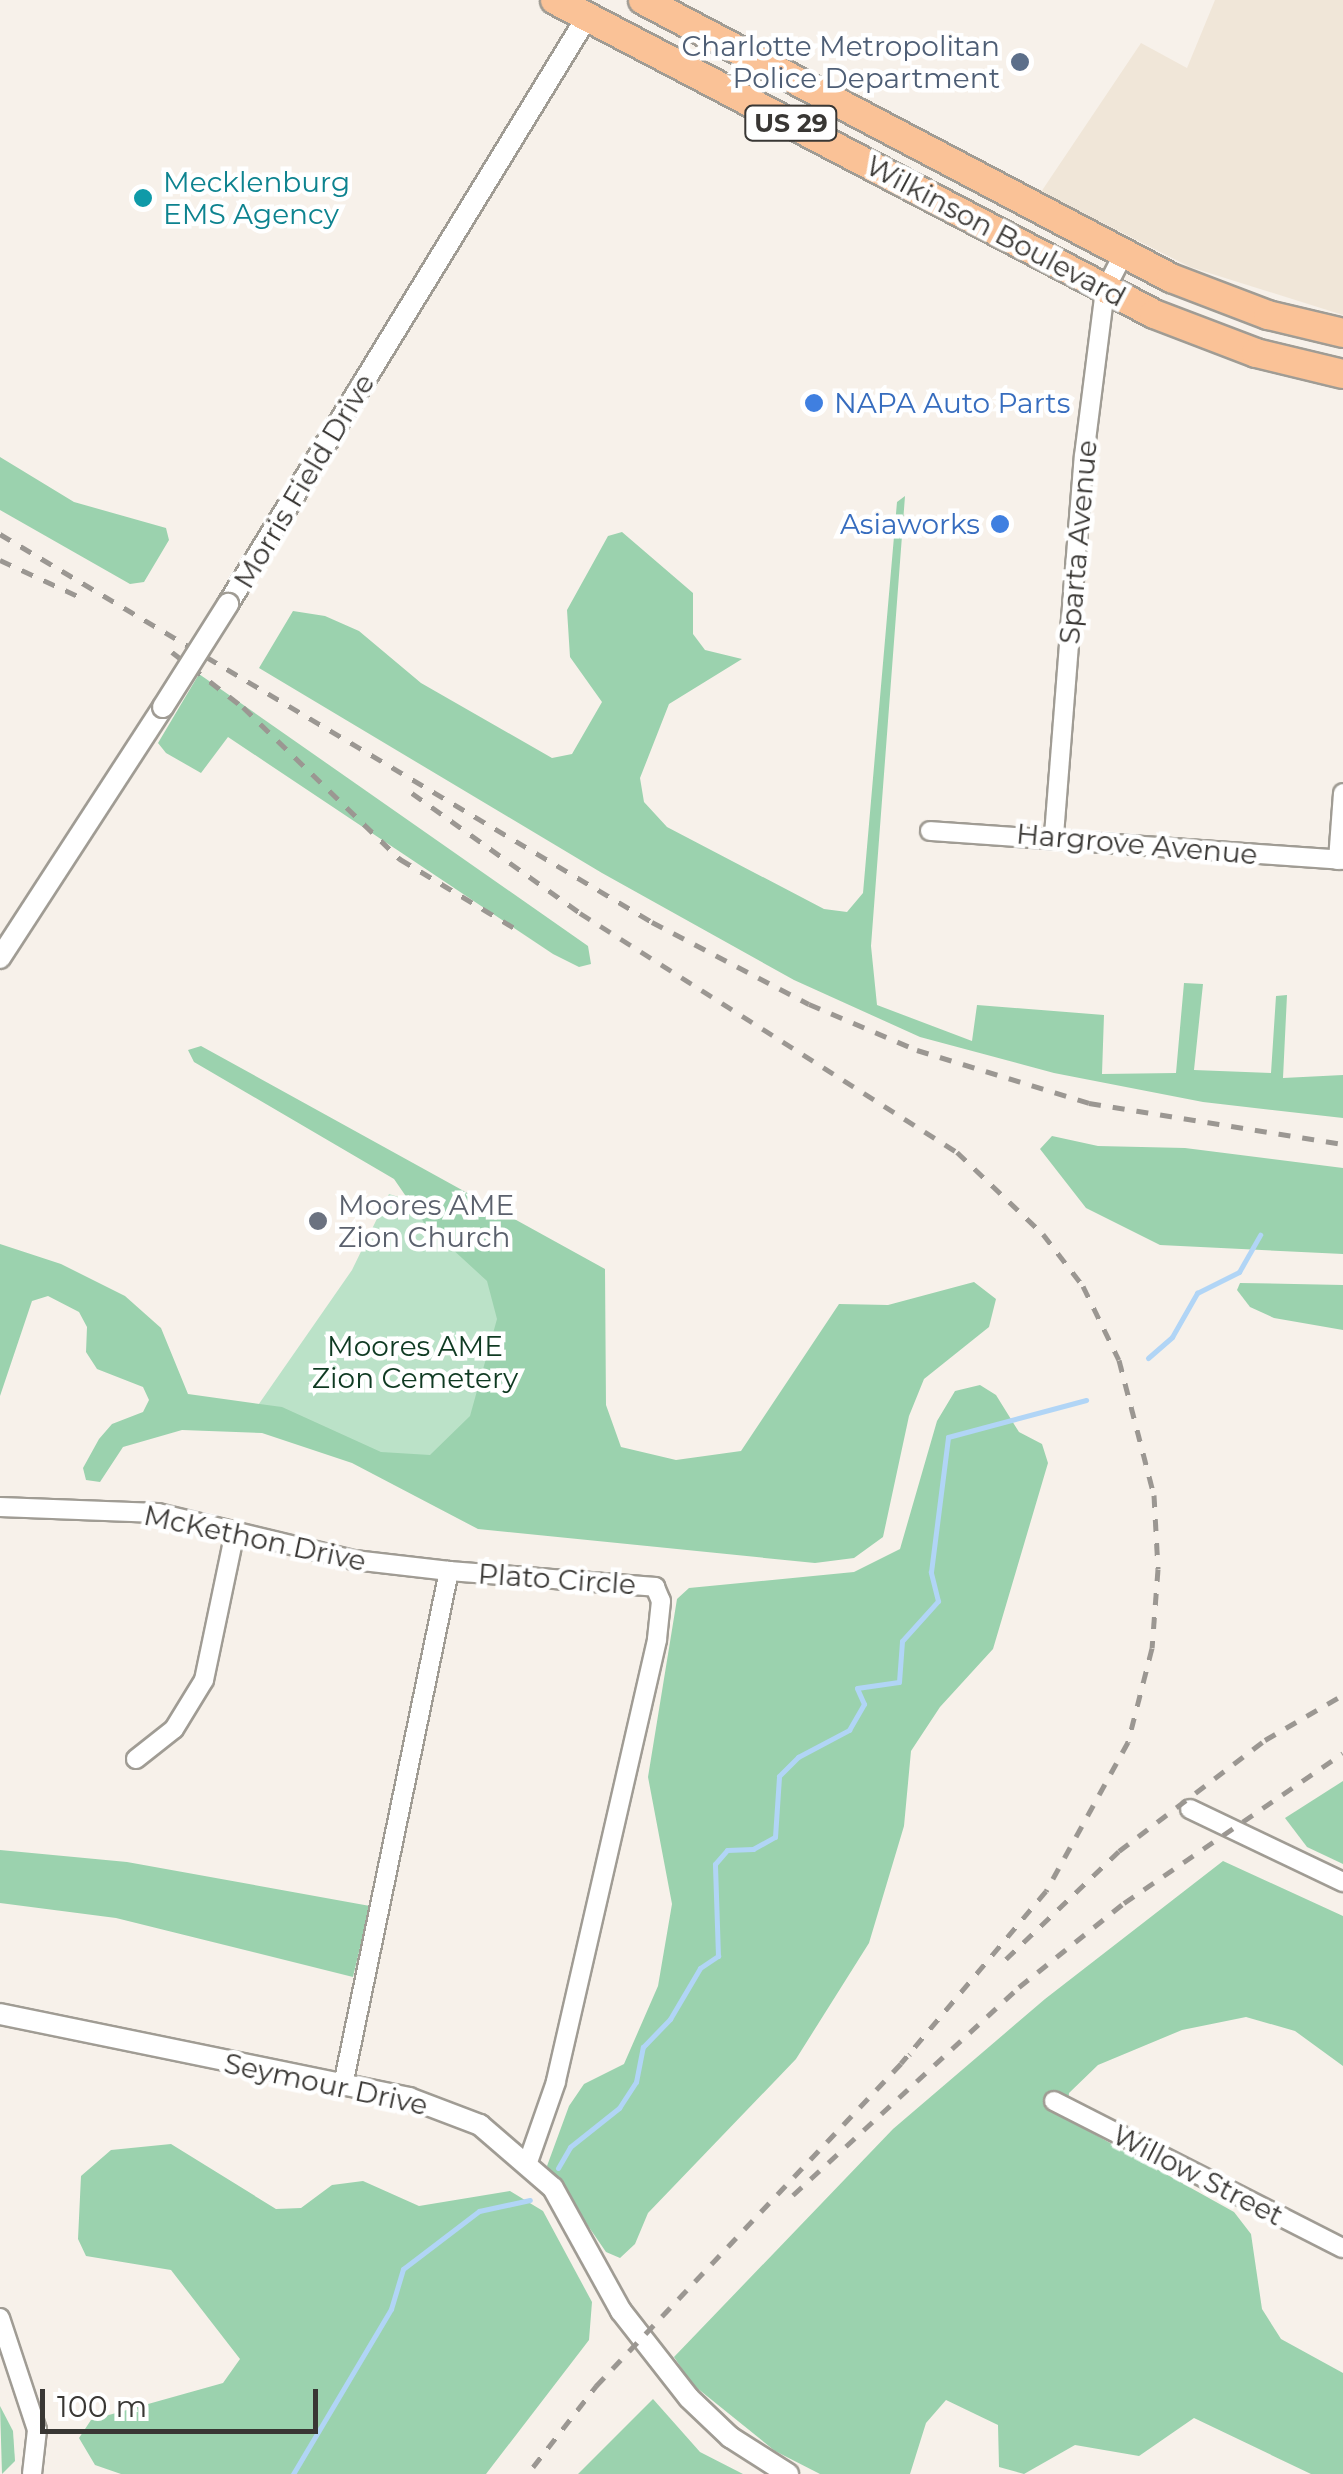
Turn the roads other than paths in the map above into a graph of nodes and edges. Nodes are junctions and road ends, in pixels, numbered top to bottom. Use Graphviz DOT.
graph roads {
  1 [pos="555,0"];
  2 [pos="643,0"];
  3 [pos="594,8"];
  4 [pos="1124,254"];
  5 [pos="1104,290"];
  6 [pos="1343,333"];
  7 [pos="1343,374"];
  8 [pos="1343,793"];
  9 [pos="930,831"];
  10 [pos="1054,836"];
  11 [pos="1340,860"];
  12 [pos="0,958"];
  13 [pos="0,1507"];
  14 [pos="235,1531"];
  15 [pos="449,1572"];
  16 [pos="136,1758"];
  17 [pos="1190,1808"];
  18 [pos="1343,1882"];
  19 [pos="0,2014"];
  20 [pos="343,2085"];
  21 [pos="1054,2101"];
  22 [pos="528,2162"];
  23 [pos="1343,2248"];
  24 [pos="0,2318"];
  25 [pos="32,2474"];
  26 [pos="788,2474"];
  1 -- 3 [label="main road, Wilkinson Boulevard / US 29"];
  2 -- 4 [label="main road, Wilkinson Boulevard / US 29"];
  3 -- 5 [label="main road, Wilkinson Boulevard / US 29"];
  3 -- 12 [label="street, Morris Field Drive, bridge"];
  4 -- 5 [label="street, Sparta Avenue"];
  4 -- 6 [label="main road, Wilkinson Boulevard / US 29"];
  5 -- 7 [label="main road, Wilkinson Boulevard / US 29"];
  5 -- 10 [label="street, Sparta Avenue"];
  8 -- 11 [label="street"];
  9 -- 10 [label="street, Hargrove Avenue"];
  10 -- 11 [label="street, Hargrove Avenue"];
  13 -- 14 [label="street, McKethon Drive"];
  14 -- 15 [label="street, McKethon Drive"];
  14 -- 16 [label="street"];
  15 -- 20 [label="street, Plato Circle"];
  15 -- 22 [label="street, Plato Circle"];
  17 -- 18 [label="street"];
  19 -- 20 [label="street, Seymour Drive"];
  20 -- 22 [label="street, Seymour Drive"];
  21 -- 23 [label="street, Willow Street"];
  22 -- 26 [label="street, Seymour Drive"];
  24 -- 25 [label="street"];
}
